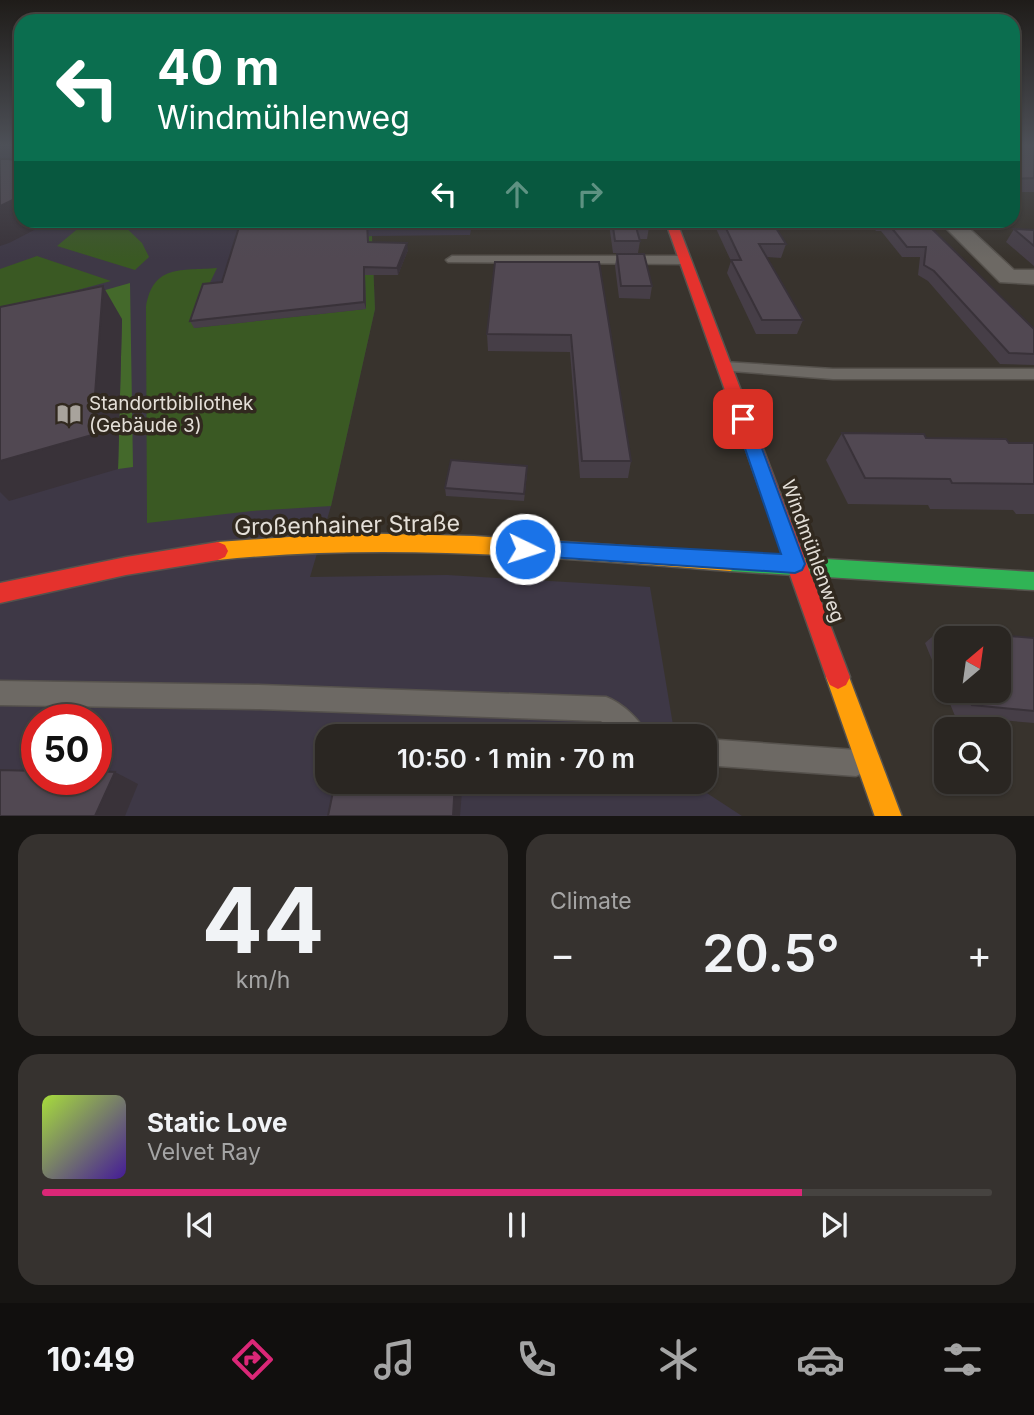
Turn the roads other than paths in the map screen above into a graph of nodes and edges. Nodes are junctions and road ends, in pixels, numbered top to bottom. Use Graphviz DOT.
graph roads {
  1 [pos="673,228"];
  2 [pos="956,228"];
  3 [pos="452,260"];
  4 [pos="684,260"];
  5 [pos="1034,277"];
  6 [pos="724,367"];
  7 [pos="1034,374"];
  8 [pos="795,564"];
  9 [pos="1034,581"];
  10 [pos="0,593"];
  11 [pos="0,693"];
  12 [pos="622,724"];
  13 [pos="717,753"];
  14 [pos="869,764"];
  15 [pos="889,816"];
  1 -- 4 [label="main road, Windmühlenweg"];
  2 -- 5 [label="street"];
  3 -- 4 [label="lane"];
  4 -- 6 [label="main road, Windmühlenweg"];
  6 -- 7 [label="lane"];
  6 -- 8 [label="main road, Windmühlenweg"];
  8 -- 9 [label="main road, Großenhainer Straße"];
  8 -- 10 [label="main road, Großenhainer Straße"];
  8 -- 14 [label="main road, Windmühlenweg"];
  11 -- 12 [label="lane"];
  13 -- 14 [label="lane"];
  14 -- 15 [label="main road, Windmühlenweg"];
}
